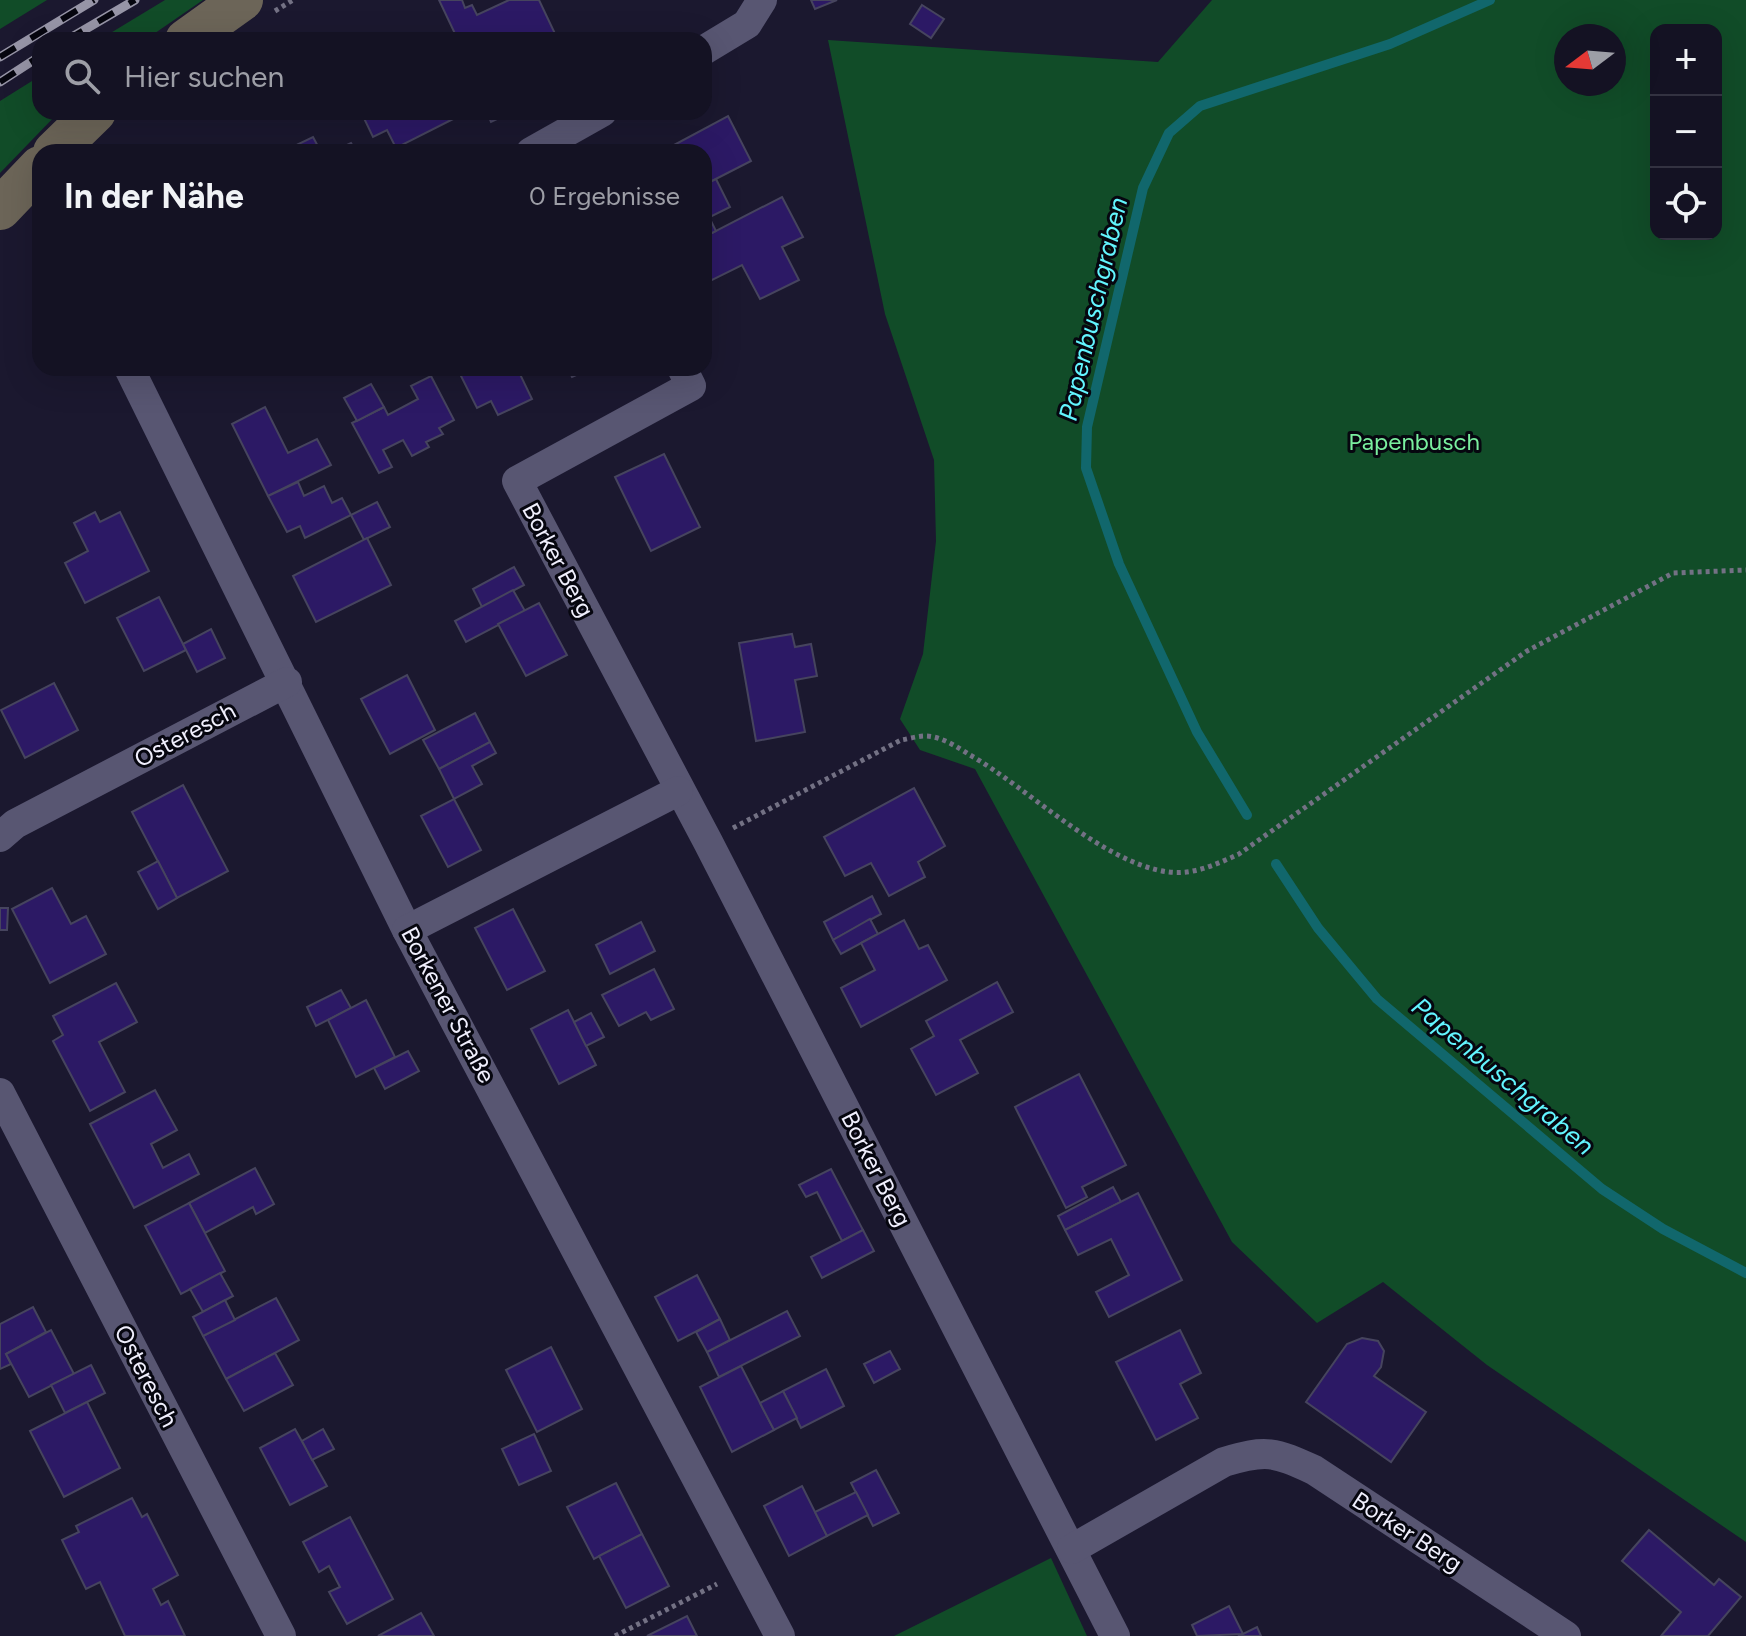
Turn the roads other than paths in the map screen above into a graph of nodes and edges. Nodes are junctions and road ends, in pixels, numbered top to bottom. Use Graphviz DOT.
graph roads {
  1 [pos="242,0"];
  2 [pos="762,0"];
  3 [pos="197,32"];
  4 [pos="712,45"];
  5 [pos="88,120"];
  6 [pos="594,120"];
  7 [pos="573,142"];
  8 [pos="67,144"];
  9 [pos="32,182"];
  10 [pos="0,209"];
  11 [pos="133,376"];
  12 [pos="686,376"];
  13 [pos="287,682"];
  14 [pos="678,791"];
  15 [pos="0,837"];
  16 [pos="407,930"];
  17 [pos="4,1112"];
  18 [pos="1072,1549"];
  19 [pos="281,1636"];
  20 [pos="780,1636"];
  21 [pos="1115,1636"];
  22 [pos="1566,1636"];
  1 -- 3 [label="street"];
  2 -- 4 [label="street"];
  5 -- 8 [label="street"];
  6 -- 7 [label="street"];
  9 -- 10 [label="street"];
  11 -- 13 [label="street, Borkener Straße"];
  12 -- 14 [label="street, Borker Berg"];
  13 -- 15 [label="street, Osteresch"];
  13 -- 16 [label="street, Borkener Straße"];
  14 -- 16 [label="street"];
  14 -- 18 [label="street, Borker Berg"];
  16 -- 20 [label="street, Borkener Straße"];
  17 -- 19 [label="street, Osteresch"];
  18 -- 21 [label="street, Borker Berg"];
  18 -- 22 [label="street, Borker Berg"];
}
